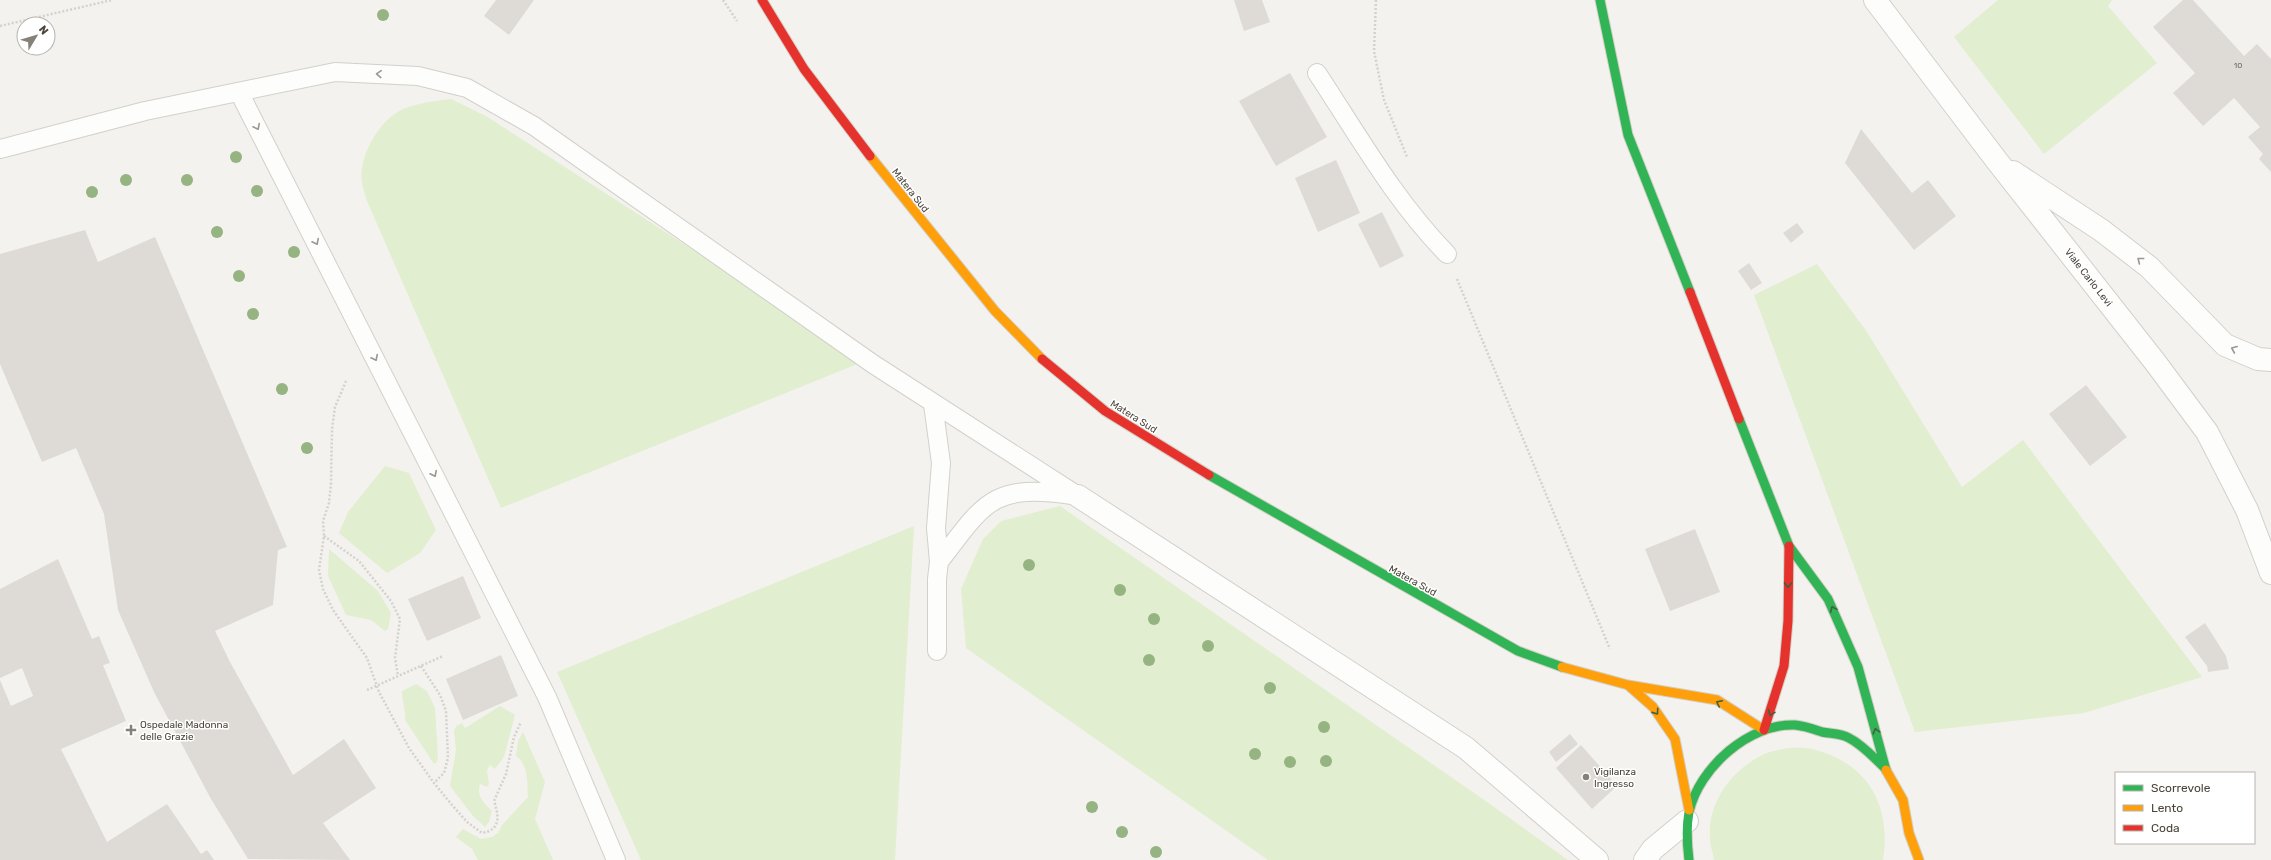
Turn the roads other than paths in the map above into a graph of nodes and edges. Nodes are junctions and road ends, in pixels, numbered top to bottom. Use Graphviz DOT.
graph roads {
  1 [pos="762,0"];
  2 [pos="1600,0"];
  3 [pos="1875,0"];
  4 [pos="1317,73"];
  5 [pos="239,92"];
  6 [pos="0,149"];
  7 [pos="1997,161"];
  8 [pos="1447,254"];
  9 [pos="2271,360"];
  10 [pos="933,404"];
  11 [pos="1078,496"];
  12 [pos="1789,546"];
  13 [pos="939,562"];
  14 [pos="2271,573"];
  15 [pos="937,651"];
  16 [pos="1628,685"];
  17 [pos="1764,730"];
  18 [pos="1886,769"];
  19 [pos="1688,816"];
  20 [pos="1909,833"];
  21 [pos="1907,853"];
  22 [pos="616,860"];
  23 [pos="1597,860"];
  24 [pos="1645,860"];
  25 [pos="1689,860"];
  26 [pos="1919,860"];
  1 -- 16 [label="main road, Matera Sud"];
  2 -- 12 [label="main road"];
  3 -- 7 [label="street, Viale Carlo Levi"];
  4 -- 8 [label="lane"];
  5 -- 6 [label="lane"];
  10 -- 5 [label="lane, one-way"];
  5 -- 22 [label="lane, one-way"];
  9 -- 7 [label="street, one-way"];
  7 -- 14 [label="street, Viale Carlo Levi"];
  10 -- 11 [label="lane"];
  10 -- 13 [label="lane"];
  11 -- 13 [label="lane"];
  11 -- 23 [label="street"];
  12 -- 17 [label="main road, one-way"];
  18 -- 12 [label="main road, one-way"];
  13 -- 15 [label="lane"];
  17 -- 16 [label="main road, Matera Sud, one-way"];
  16 -- 19 [label="main road, one-way"];
  17 -- 18 [label="main road"];
  17 -- 19 [label="main road"];
  18 -- 20 [label="main road"];
  19 -- 24 [label="street"];
  19 -- 25 [label="main road"];
  20 -- 21 [label="main road"];
  20 -- 26 [label="main road"];
}
